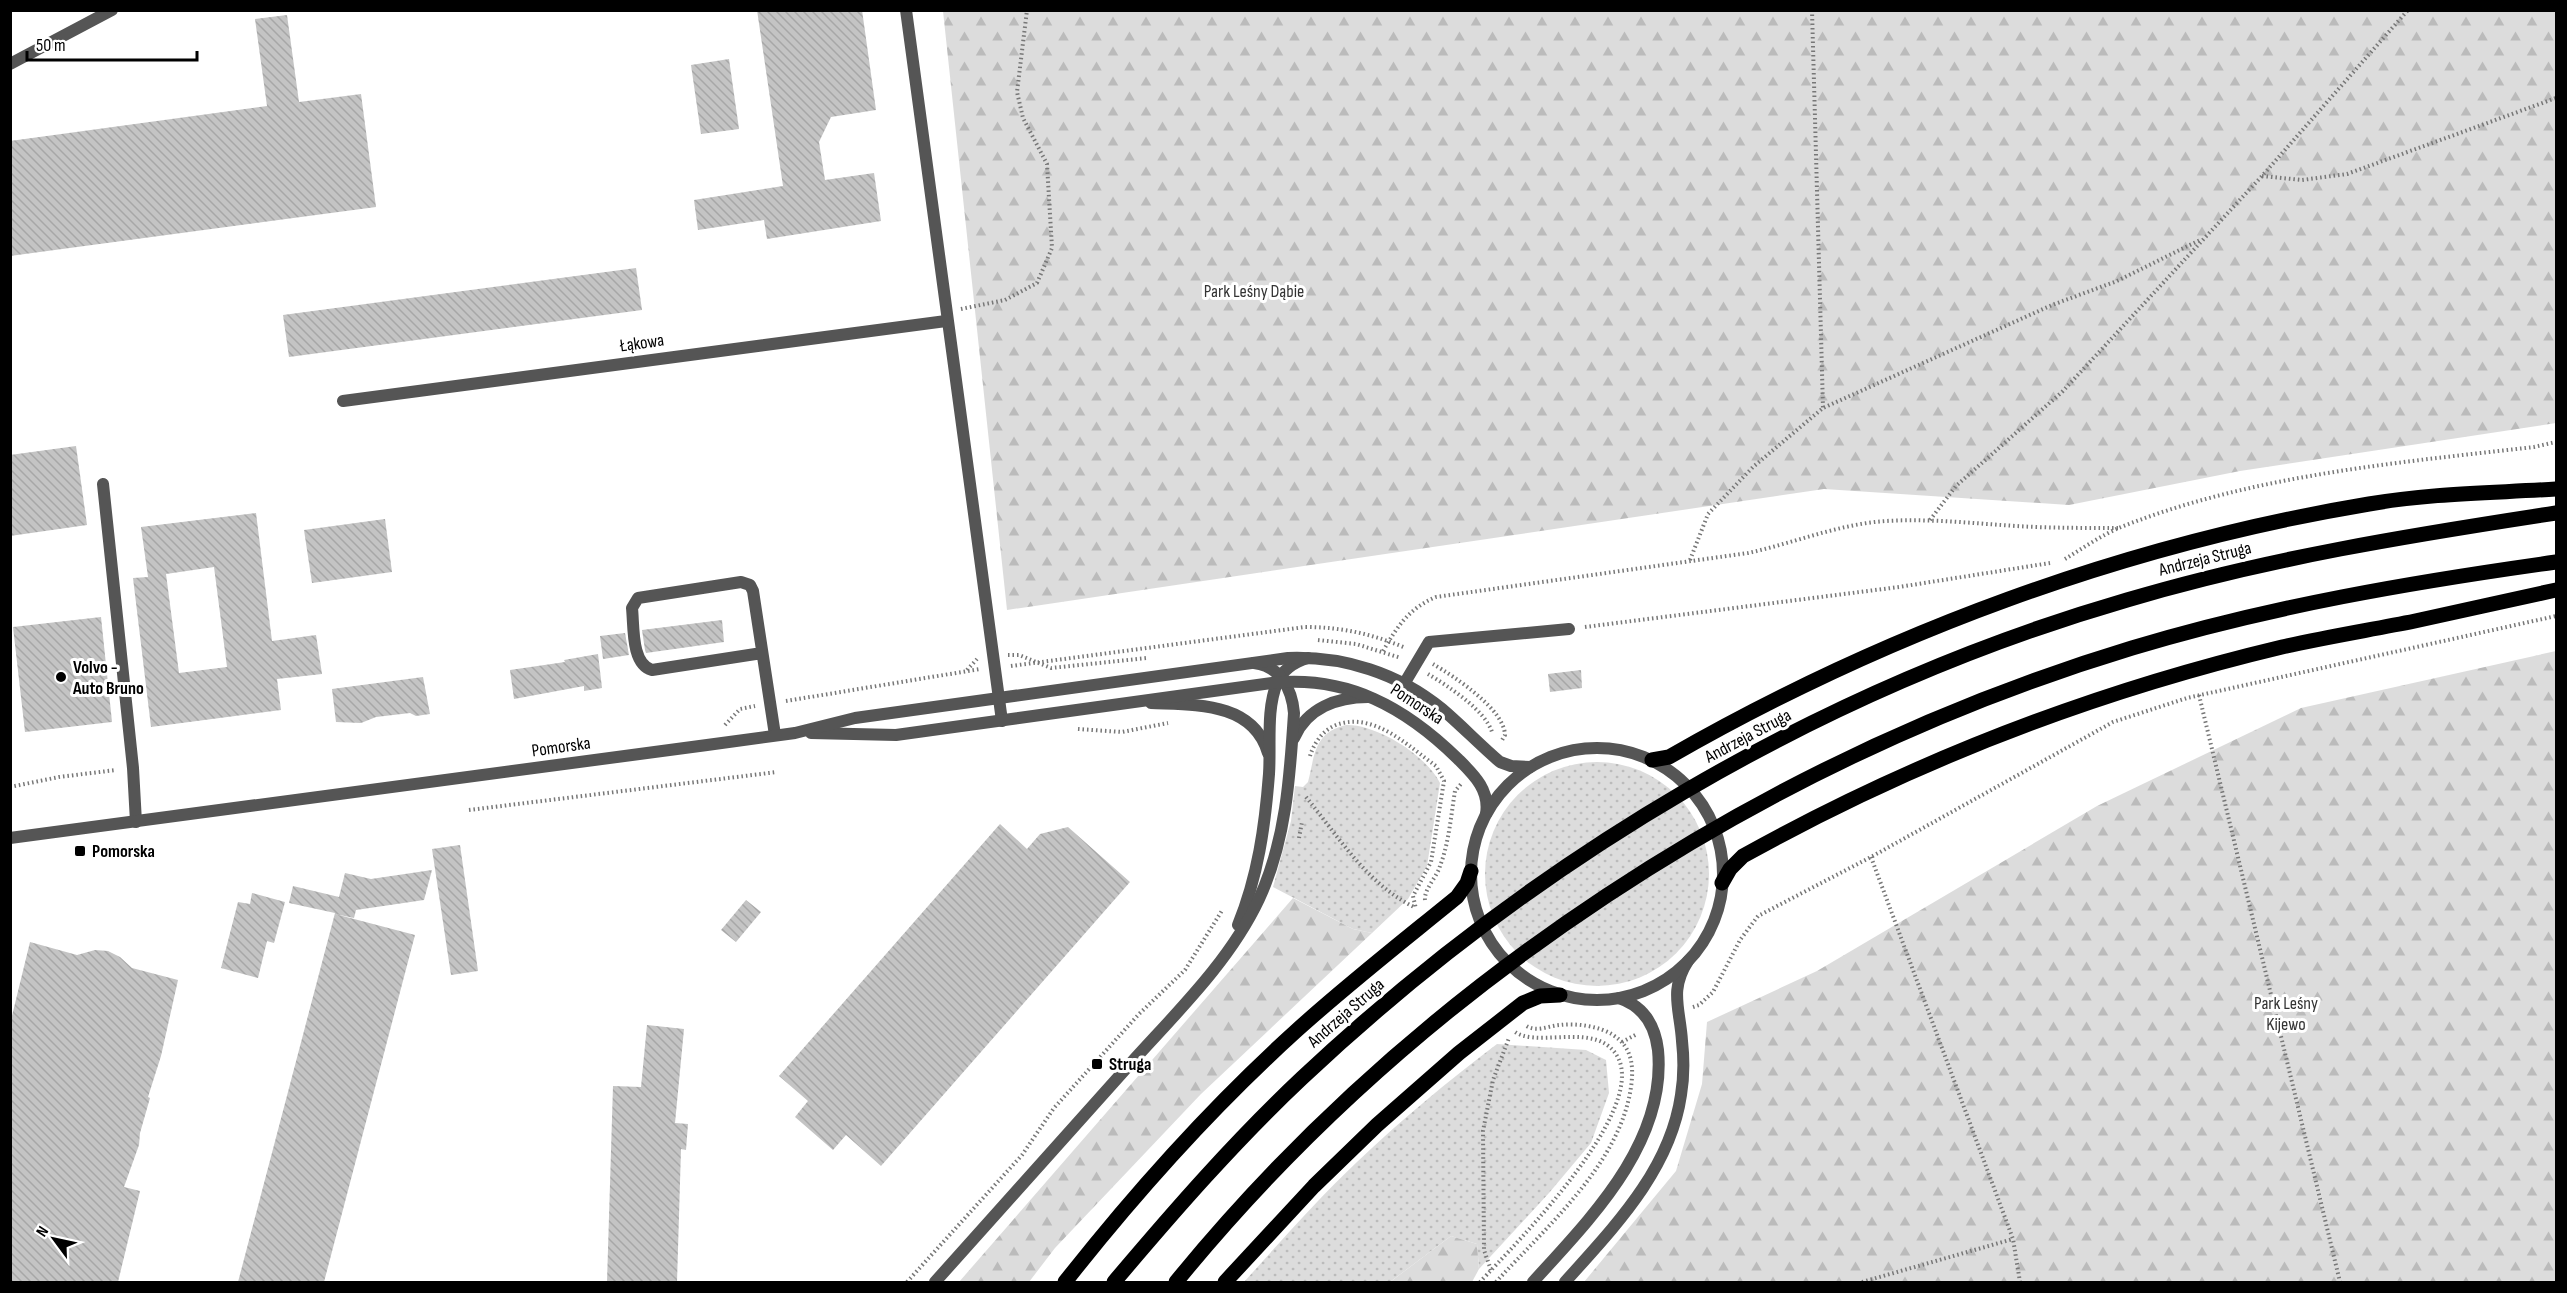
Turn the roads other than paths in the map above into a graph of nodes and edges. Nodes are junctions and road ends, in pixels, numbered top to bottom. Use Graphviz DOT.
graph roads {
  1 [pos="112,10"];
  2 [pos="906,10"];
  3 [pos="10,64"];
  4 [pos="946,316"];
  5 [pos="343,401"];
  6 [pos="103,484"];
  7 [pos="2556,489"];
  8 [pos="2556,513"];
  9 [pos="2556,562"];
  10 [pos="2556,590"];
  11 [pos="1569,629"];
  12 [pos="762,653"];
  13 [pos="1309,657"];
  14 [pos="1253,663"];
  15 [pos="1281,680"];
  16 [pos="1404,684"];
  17 [pos="1371,697"];
  18 [pos="999,699"];
  19 [pos="1128,703"];
  20 [pos="1002,721"];
  21 [pos="795,733"];
  22 [pos="775,735"];
  23 [pos="1291,748"];
  24 [pos="1270,760"];
  25 [pos="1652,760"];
  26 [pos="1530,767"];
  27 [pos="1486,814"];
  28 [pos="136,822"];
  29 [pos="10,838"];
  30 [pos="1471,871"];
  31 [pos="1722,883"];
  32 [pos="1224,955"];
  33 [pos="1688,961"];
  34 [pos="1560,995"];
  35 [pos="1619,998"];
  36 [pos="935,1282"];
  37 [pos="1065,1282"];
  38 [pos="1114,1282"];
  39 [pos="1176,1282"];
  40 [pos="1225,1282"];
  41 [pos="1533,1282"];
  42 [pos="1565,1282"];
  1 -- 3 [label="street"];
  2 -- 4 [label="street"];
  4 -- 5 [label="street, Łąkowa"];
  4 -- 18 [label="street"];
  6 -- 28 [label="street"];
  7 -- 25 [label="main road"];
  8 -- 38 [label="main road, Andrzeja Struga"];
  9 -- 39 [label="main road"];
  10 -- 31 [label="main road"];
  11 -- 16 [label="street"];
  12 -- 12 [label="street"];
  12 -- 22 [label="street"];
  13 -- 14 [label="street, Pomorska"];
  13 -- 15 [label="street, Pomorska"];
  13 -- 16 [label="street, Pomorska"];
  14 -- 15 [label="street, Pomorska"];
  14 -- 18 [label="street, Pomorska"];
  15 -- 17 [label="street, Pomorska"];
  15 -- 19 [label="street, Pomorska"];
  15 -- 23 [label="street"];
  15 -- 24 [label="street"];
  16 -- 26 [label="street, Pomorska"];
  17 -- 23 [label="street"];
  17 -- 27 [label="street, Pomorska"];
  18 -- 20 [label="street"];
  18 -- 21 [label="street, Pomorska"];
  19 -- 20 [label="street, Pomorska"];
  19 -- 24 [label="street, Pomorska"];
  20 -- 21 [label="street, Pomorska"];
  21 -- 22 [label="street, Pomorska"];
  22 -- 28 [label="street, Pomorska"];
  23 -- 32 [label="street"];
  24 -- 32 [label="street"];
  25 -- 26 [label="street"];
  25 -- 31 [label="street"];
  26 -- 27 [label="street"];
  27 -- 30 [label="street"];
  28 -- 29 [label="street, Pomorska"];
  30 -- 34 [label="street"];
  30 -- 37 [label="main road"];
  31 -- 33 [label="street"];
  32 -- 36 [label="street"];
  33 -- 35 [label="street"];
  33 -- 42 [label="street"];
  34 -- 35 [label="street"];
  34 -- 40 [label="main road"];
  35 -- 41 [label="street"];
}
